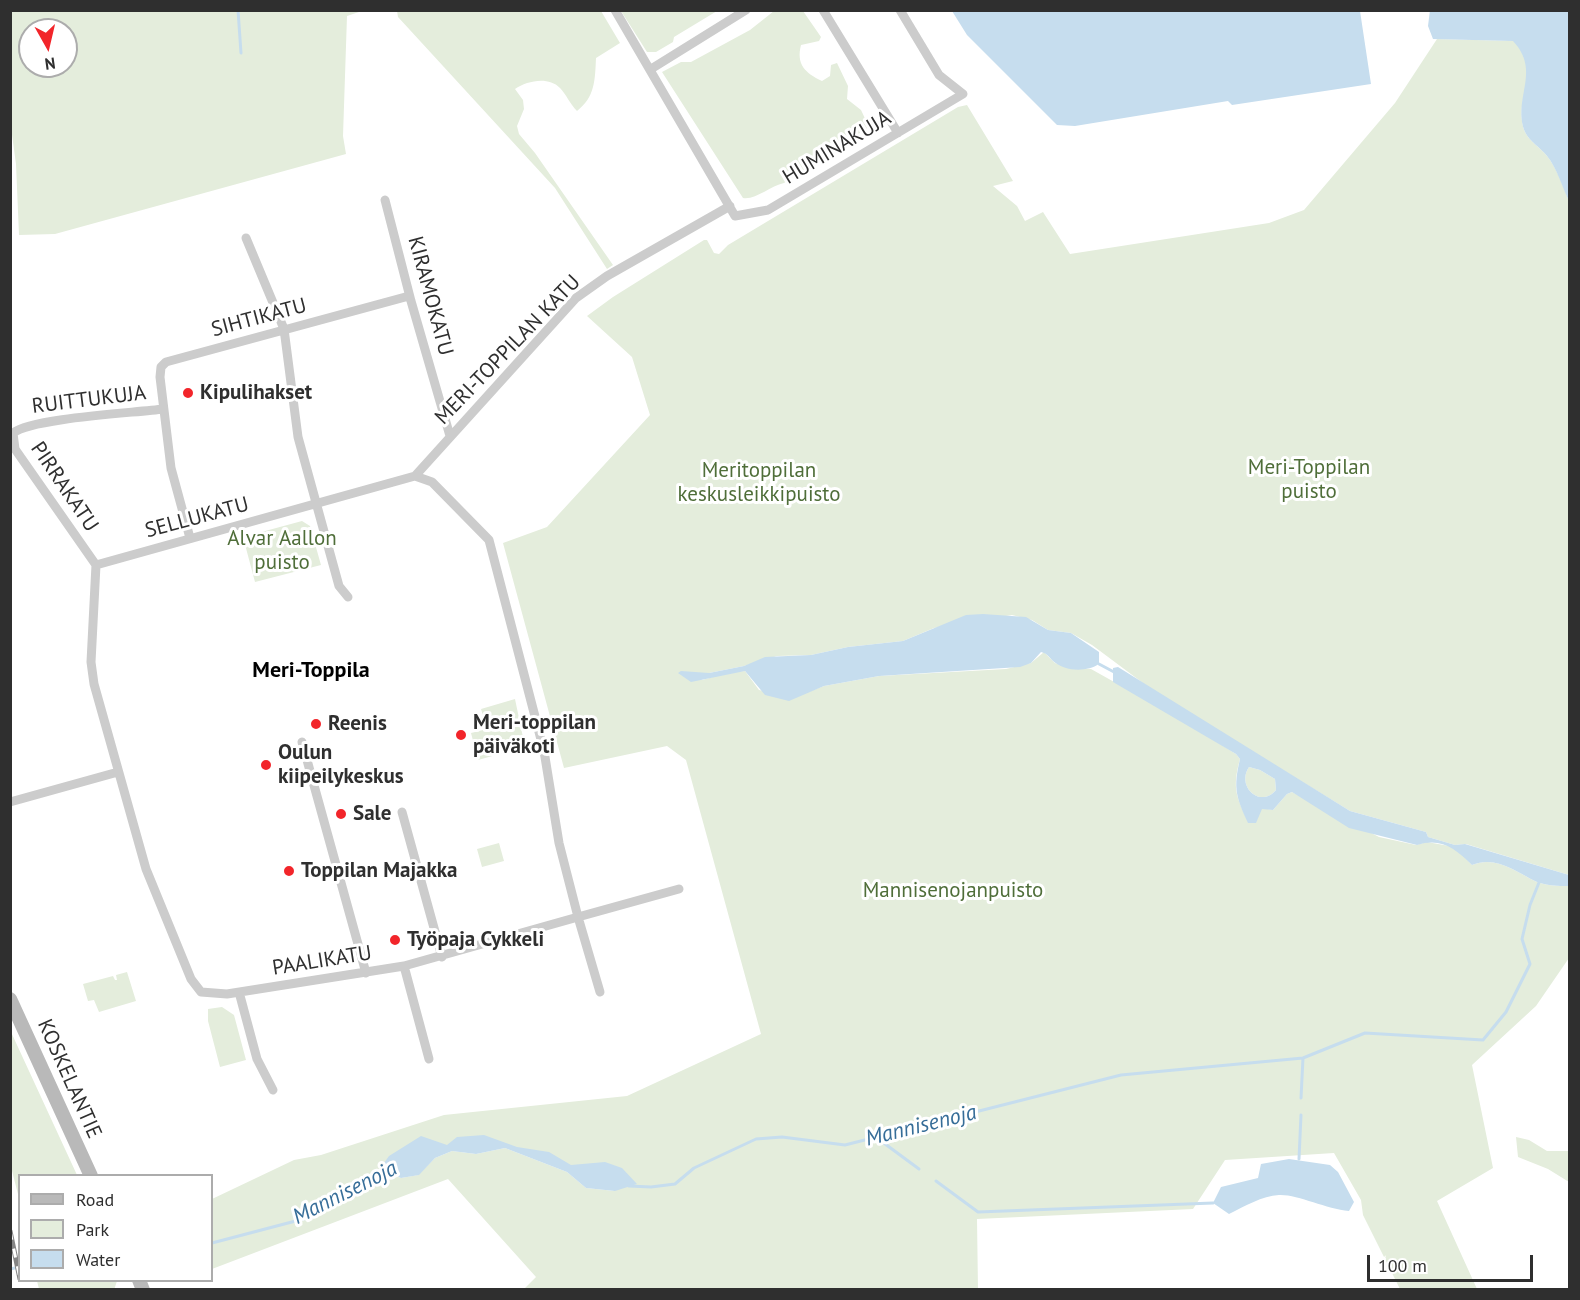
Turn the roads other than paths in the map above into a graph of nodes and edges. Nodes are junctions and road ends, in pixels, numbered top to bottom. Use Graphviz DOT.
graph roads {
  1 [pos="615,10"];
  2 [pos="746,10"];
  3 [pos="823,10"];
  4 [pos="900,10"];
  5 [pos="651,69"];
  6 [pos="898,133"];
  7 [pos="386,200"];
  8 [pos="730,206"];
  9 [pos="246,238"];
  10 [pos="409,296"];
  11 [pos="284,329"];
  12 [pos="163,409"];
  13 [pos="21,427"];
  14 [pos="450,436"];
  15 [pos="415,476"];
  16 [pos="316,504"];
  17 [pos="190,538"];
  18 [pos="96,565"];
  19 [pos="348,597"];
  20 [pos="302,742"];
  21 [pos="118,772"];
  22 [pos="10,802"];
  23 [pos="402,812"];
  24 [pos="679,889"];
  25 [pos="578,917"];
  26 [pos="442,957"];
  27 [pos="404,966"];
  28 [pos="366,973"];
  29 [pos="239,992"];
  30 [pos="600,992"];
  31 [pos="10,999"];
  32 [pos="429,1059"];
  33 [pos="273,1090"];
  34 [pos="90,1174"];
  1 -- 5 [label="street"];
  2 -- 5 [label="street"];
  3 -- 6 [label="street"];
  4 -- 6 [label="street, HUMINAKUJA"];
  5 -- 8 [label="street"];
  6 -- 8 [label="street, HUMINAKUJA"];
  7 -- 10 [label="street, KIRAMOKATU"];
  8 -- 14 [label="street, MERI-TOPPILAN KATU"];
  9 -- 11 [label="street"];
  10 -- 11 [label="street, SIHTIKATU"];
  10 -- 14 [label="street, KIRAMOKATU"];
  11 -- 12 [label="street, SIHTIKATU"];
  11 -- 16 [label="street"];
  12 -- 13 [label="street, RUITTUKUJA"];
  12 -- 17 [label="street"];
  13 -- 18 [label="street, PIRRAKATU"];
  14 -- 15 [label="street, MERI-TOPPILAN KATU"];
  15 -- 16 [label="street, SELLUKATU"];
  15 -- 25 [label="street"];
  16 -- 17 [label="street, SELLUKATU"];
  16 -- 19 [label="street"];
  17 -- 18 [label="street, SELLUKATU"];
  18 -- 21 [label="street"];
  20 -- 28 [label="street"];
  21 -- 22 [label="street"];
  21 -- 29 [label="street, PAALIKATU"];
  23 -- 26 [label="street"];
  24 -- 25 [label="street, PAALIKATU"];
  25 -- 26 [label="street, PAALIKATU"];
  25 -- 30 [label="street"];
  26 -- 27 [label="street, PAALIKATU"];
  27 -- 28 [label="street, PAALIKATU"];
  27 -- 32 [label="street"];
  28 -- 29 [label="street, PAALIKATU"];
  29 -- 33 [label="street"];
  31 -- 34 [label="main road, KOSKELANTIE"];
}
